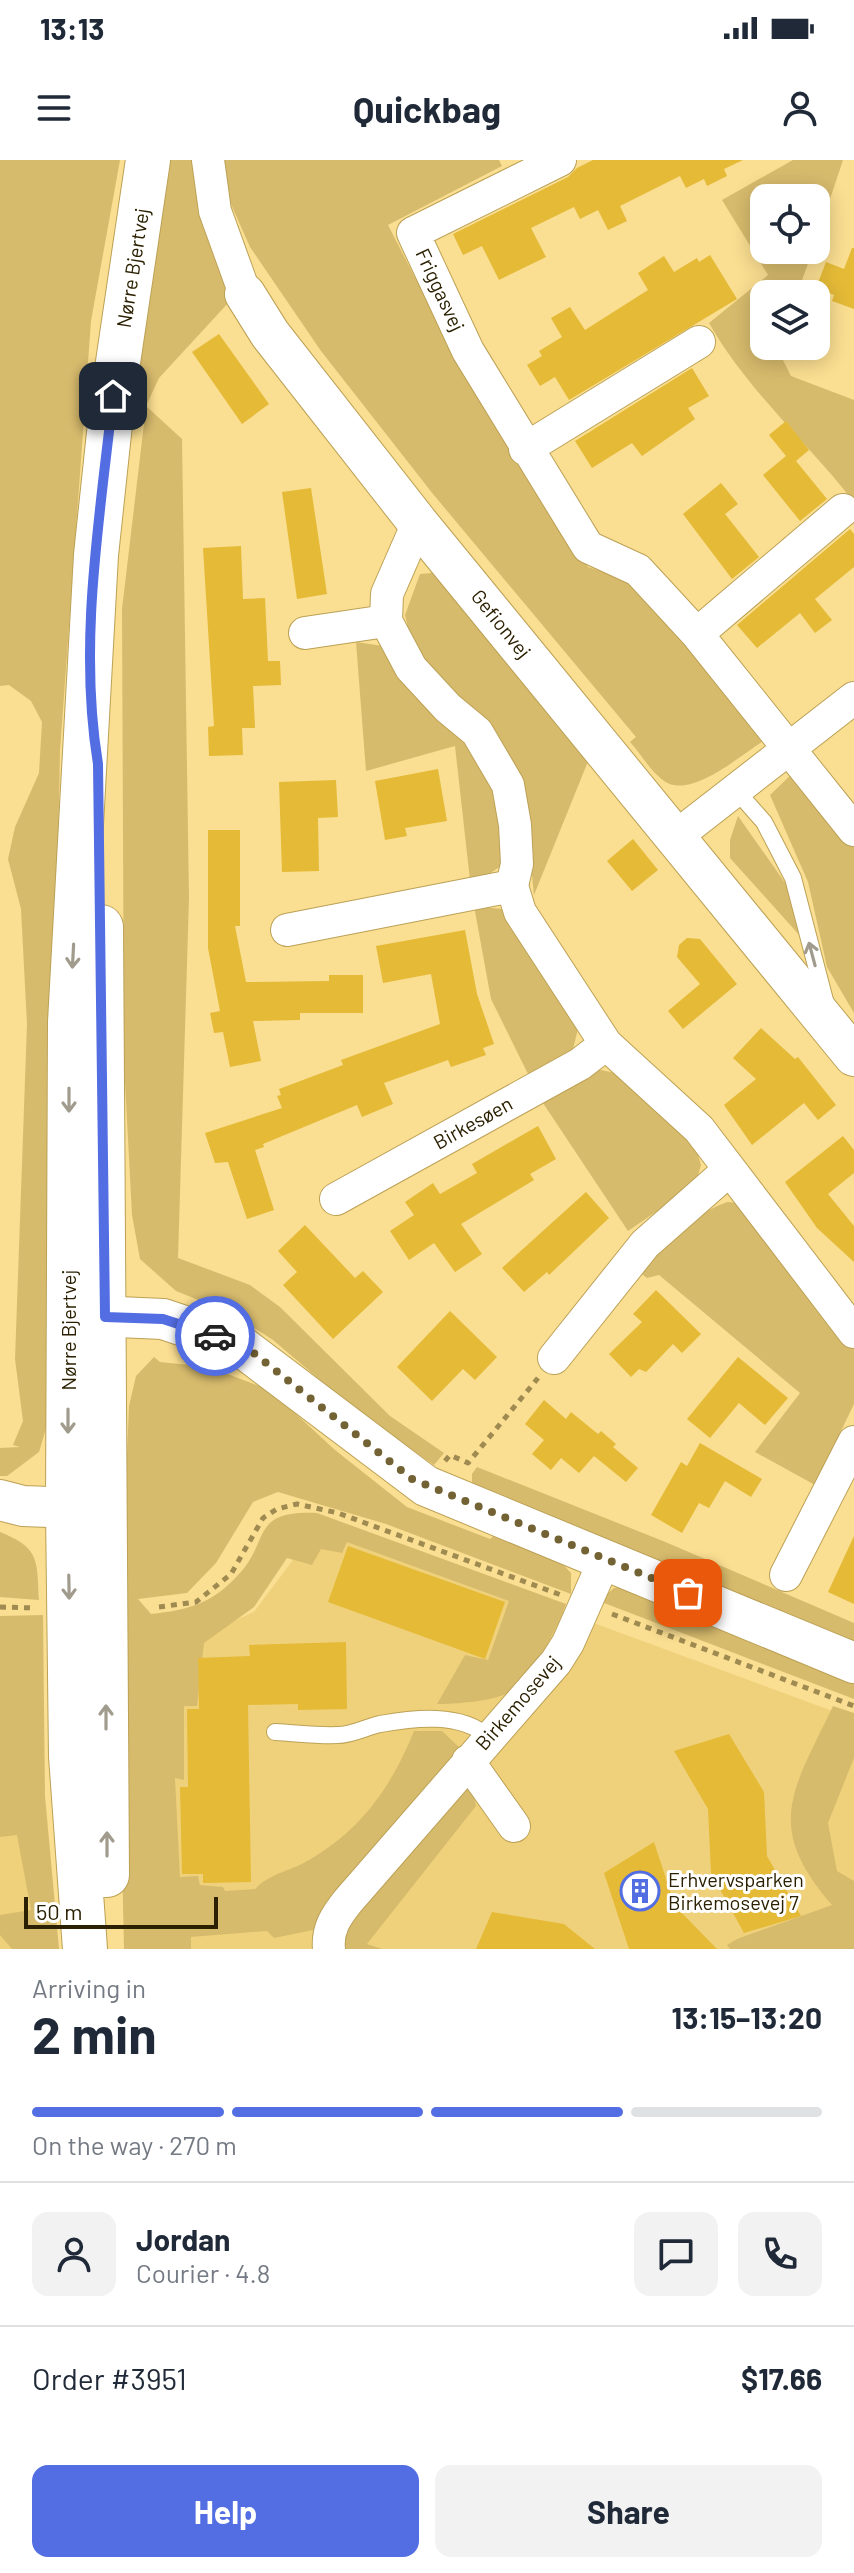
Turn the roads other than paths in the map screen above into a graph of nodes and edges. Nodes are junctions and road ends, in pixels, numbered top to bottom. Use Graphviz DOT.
graph roads {
  1 [pos="148,160"];
  2 [pos="208,160"];
  3 [pos="560,160"];
  4 [pos="245,294"];
  5 [pos="699,342"];
  6 [pos="525,449"];
  7 [pos="843,510"];
  8 [pos="418,523"];
  9 [pos="386,621"];
  10 [pos="305,633"];
  11 [pos="697,634"];
  12 [pos="854,698"];
  13 [pos="789,751"];
  14 [pos="734,788"];
  15 [pos="854,830"];
  16 [pos="674,838"];
  17 [pos="512,886"];
  18 [pos="287,930"];
  19 [pos="843,1042"];
  20 [pos="606,1044"];
  21 [pos="729,1170"];
  22 [pos="336,1199"];
  23 [pos="87,1316"];
  24 [pos="854,1332"];
  25 [pos="554,1358"];
  26 [pos="854,1442"];
  27 [pos="0,1500"];
  28 [pos="87,1509"];
  29 [pos="606,1557"];
  30 [pos="786,1575"];
  31 [pos="854,1663"];
  32 [pos="275,1732"];
  33 [pos="478,1749"];
  34 [pos="514,1826"];
  35 [pos="85,1949"];
  36 [pos="107,1949"];
  37 [pos="329,1949"];
  1 -- 23 [label="main road, Nørre Bjertvej"];
  2 -- 4 [label="street, Gefionvej"];
  3 -- 6 [label="street, Friggasvej"];
  4 -- 8 [label="street, Gefionvej"];
  5 -- 6 [label="street"];
  6 -- 11 [label="street, Friggasvej"];
  7 -- 11 [label="street"];
  8 -- 9 [label="street"];
  8 -- 16 [label="street, Gefionvej"];
  9 -- 10 [label="street"];
  9 -- 17 [label="street"];
  11 -- 13 [label="street, Friggasvej"];
  12 -- 13 [label="street"];
  13 -- 14 [label="street"];
  13 -- 15 [label="street, Friggasvej"];
  14 -- 16 [label="street"];
  19 -- 14 [label="lane, one-way"];
  16 -- 19 [label="street, Gefionvej"];
  17 -- 18 [label="street"];
  17 -- 20 [label="street"];
  20 -- 21 [label="street"];
  20 -- 22 [label="street, Birkesøen"];
  21 -- 24 [label="street"];
  21 -- 25 [label="street"];
  23 -- 28 [label="main road, Nørre Bjertvej"];
  23 -- 29 [label="street"];
  26 -- 30 [label="street"];
  27 -- 28 [label="street"];
  28 -- 35 [label="main road, Nørre Bjertvej, one-way"];
  36 -- 28 [label="main road, Nørre Bjertvej, one-way"];
  29 -- 31 [label="street"];
  29 -- 33 [label="street, Birkemosevej"];
  32 -- 33 [label="lane"];
  33 -- 34 [label="street, Birkemosevej"];
  33 -- 37 [label="street, Birkemosevej"];
}
